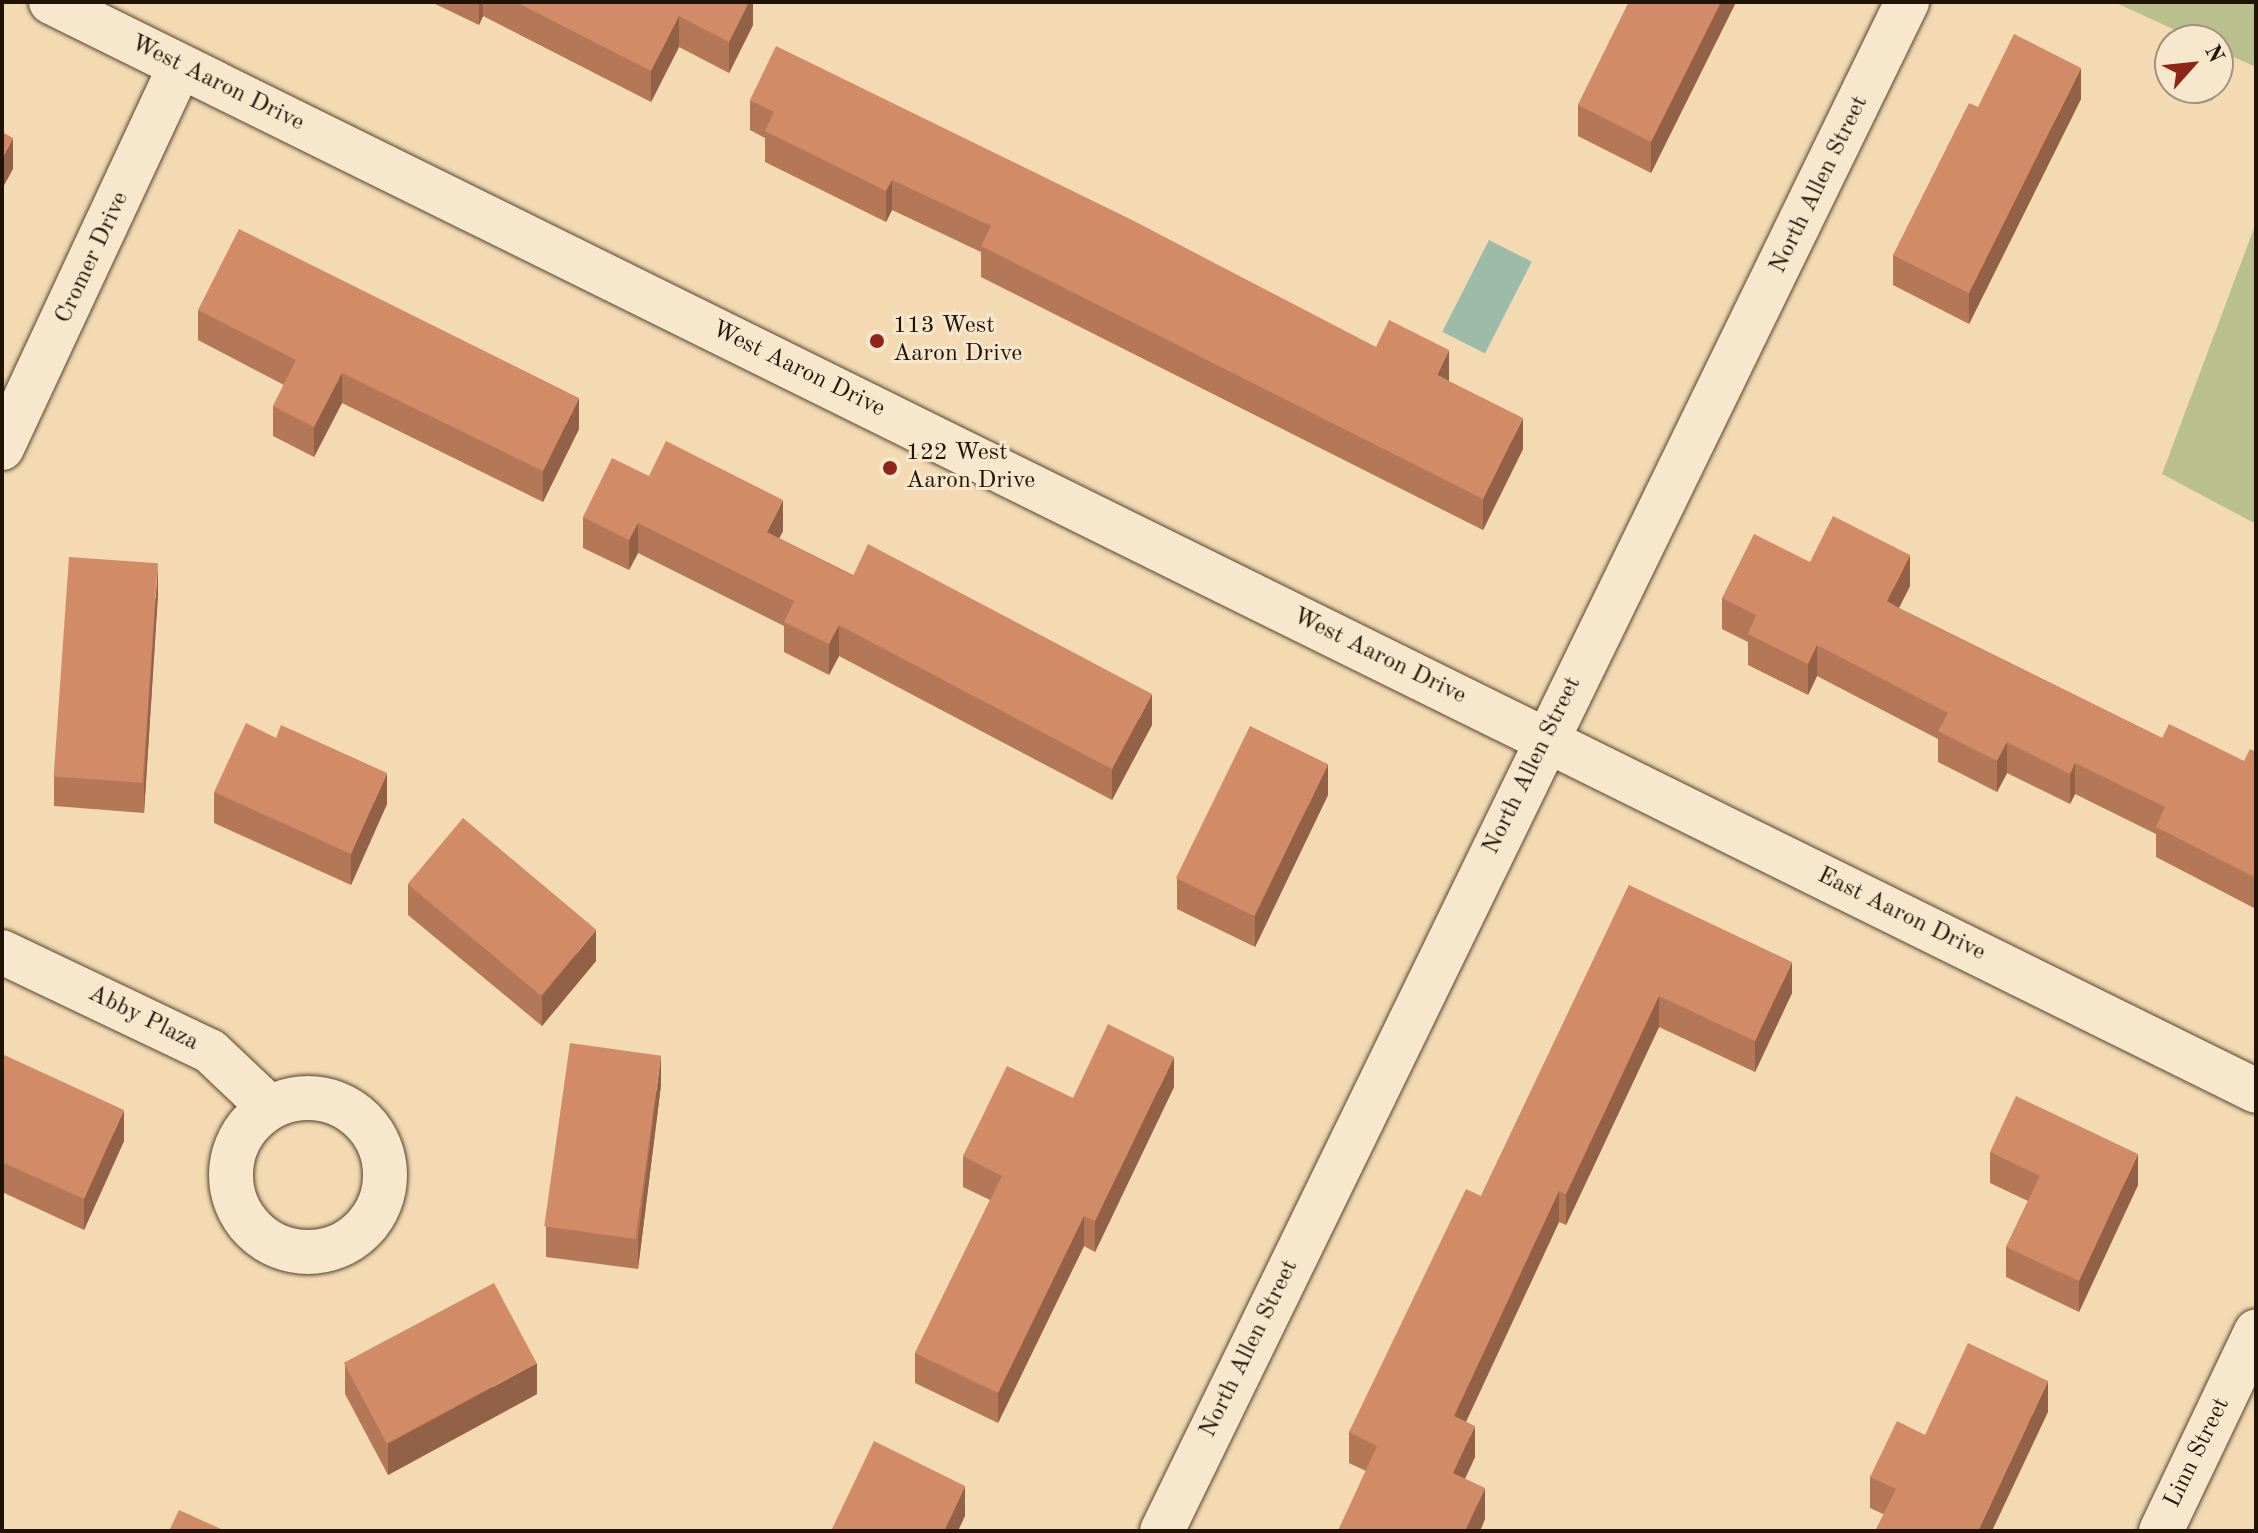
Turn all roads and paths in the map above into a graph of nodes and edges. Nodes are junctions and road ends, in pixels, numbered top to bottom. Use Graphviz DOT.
graph roads {
  1 [pos="51,2"];
  2 [pos="1907,2"];
  3 [pos="180,66"];
  4 [pos="2,448"];
  5 [pos="1546,739"];
  6 [pos="2,952"];
  7 [pos="2256,1091"];
  8 [pos="269,1107"];
  9 [pos="2256,1332"];
  10 [pos="1162,1531"];
  11 [pos="2161,1531"];
  1 -- 3 [label="street, West Aaron Drive"];
  2 -- 5 [label="street, North Allen Street"];
  3 -- 4 [label="street, Cromer Drive"];
  3 -- 5 [label="street, West Aaron Drive"];
  5 -- 7 [label="street, East Aaron Drive"];
  5 -- 10 [label="street, North Allen Street"];
  6 -- 8 [label="street, Abby Plaza"];
  9 -- 11 [label="street, Linn Street"];
}
